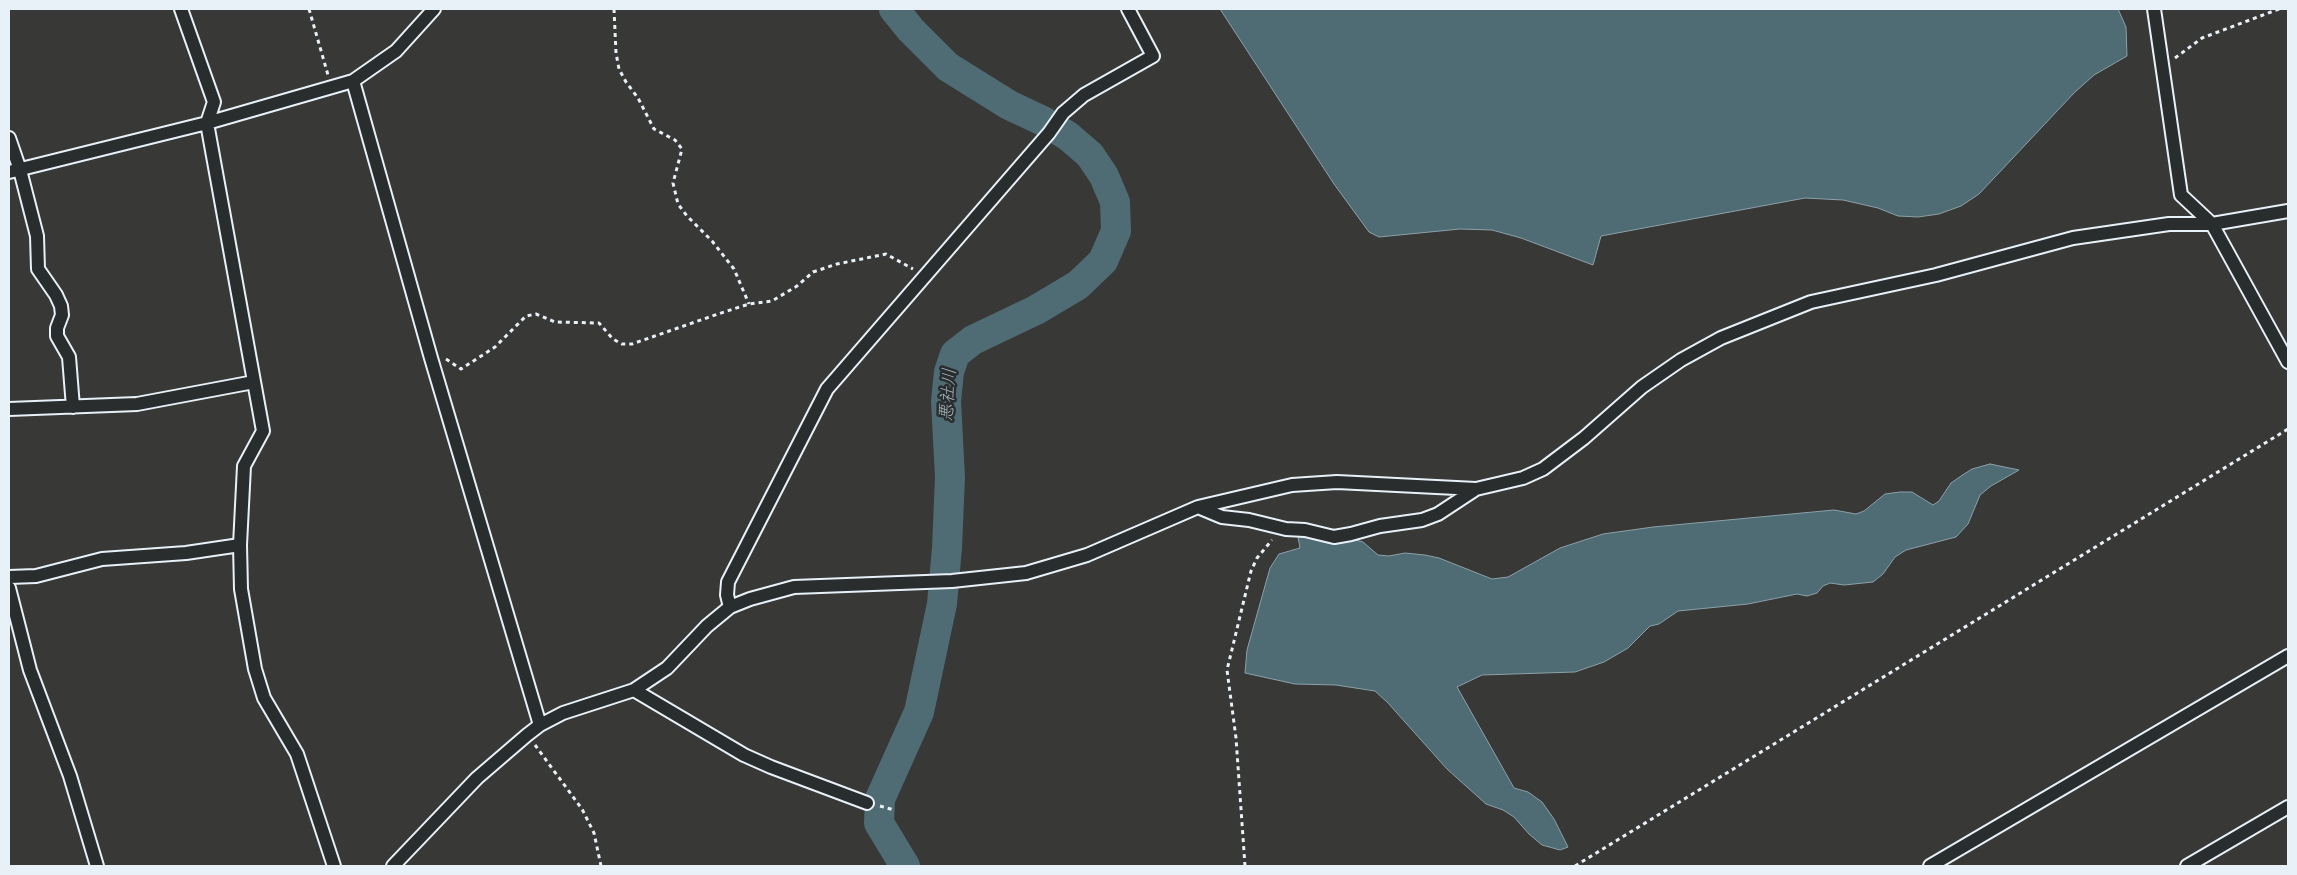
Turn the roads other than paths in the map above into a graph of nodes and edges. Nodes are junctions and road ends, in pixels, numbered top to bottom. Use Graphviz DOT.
graph roads {
  1 [pos="181,9"];
  2 [pos="434,9"];
  3 [pos="1128,9"];
  4 [pos="2154,9"];
  5 [pos="353,81"];
  6 [pos="207,123"];
  7 [pos="9,138"];
  8 [pos="14,171"];
  9 [pos="2288,211"];
  10 [pos="2212,224"];
  11 [pos="2288,362"];
  12 [pos="254,382"];
  13 [pos="73,407"];
  14 [pos="9,410"];
  15 [pos="1476,489"];
  16 [pos="1198,507"];
  17 [pos="240,545"];
  18 [pos="9,577"];
  19 [pos="9,588"];
  20 [pos="730,607"];
  21 [pos="2288,656"];
  22 [pos="634,690"];
  23 [pos="540,725"];
  24 [pos="867,802"];
  25 [pos="2288,806"];
  26 [pos="97,866"];
  27 [pos="334,866"];
  28 [pos="393,866"];
  29 [pos="1930,866"];
  30 [pos="2187,866"];
  1 -- 6 [label="street"];
  2 -- 5 [label="street"];
  3 -- 20 [label="street"];
  4 -- 10 [label="street"];
  5 -- 6 [label="street"];
  5 -- 23 [label="street"];
  6 -- 8 [label="street"];
  6 -- 12 [label="street"];
  7 -- 8 [label="street"];
  8 -- 13 [label="street"];
  9 -- 10 [label="street"];
  10 -- 11 [label="street"];
  10 -- 15 [label="street"];
  12 -- 13 [label="street"];
  12 -- 17 [label="street"];
  13 -- 14 [label="street"];
  15 -- 16 [label="street"];
  15 -- 16 [label="street"];
  16 -- 20 [label="street"];
  17 -- 18 [label="street"];
  17 -- 27 [label="street"];
  19 -- 26 [label="street"];
  20 -- 22 [label="street"];
  21 -- 29 [label="street"];
  22 -- 23 [label="street"];
  22 -- 24 [label="street"];
  23 -- 28 [label="street"];
  25 -- 30 [label="street"];
}
